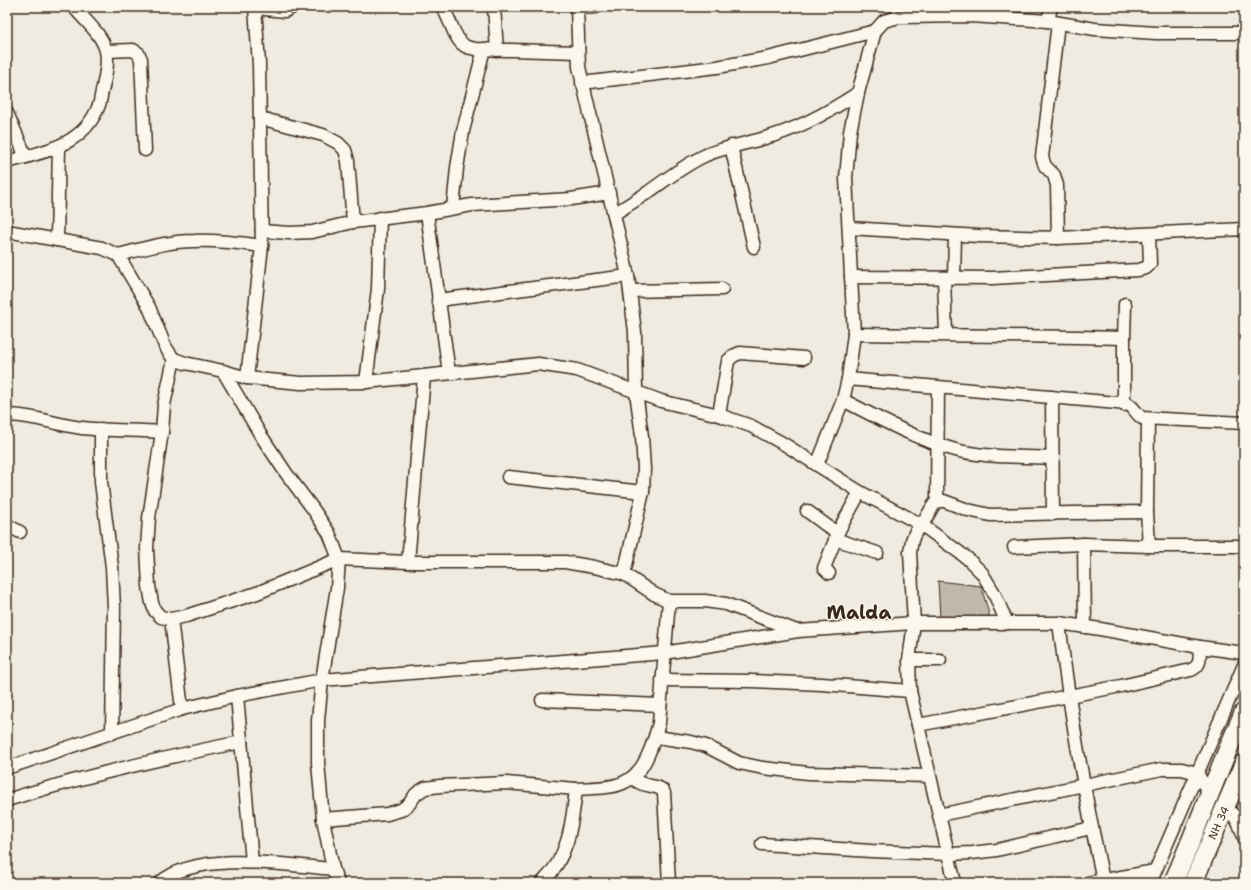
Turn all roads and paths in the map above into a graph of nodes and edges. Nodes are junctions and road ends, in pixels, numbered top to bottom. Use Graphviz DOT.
graph roads {
  1 [pos="74,7"];
  2 [pos="293,7"];
  3 [pos="442,7"];
  4 [pos="494,7"];
  5 [pos="596,7"];
  6 [pos="1050,7"];
  7 [pos="255,8"];
  8 [pos="577,8"];
  9 [pos="1053,22"];
  10 [pos="876,31"];
  11 [pos="1244,33"];
  12 [pos="484,49"];
  13 [pos="497,50"];
  14 [pos="106,51"];
  15 [pos="578,52"];
  16 [pos="582,84"];
  17 [pos="858,93"];
  18 [pos="7,113"];
  19 [pos="260,118"];
  20 [pos="731,146"];
  21 [pos="59,147"];
  22 [pos="145,150"];
  23 [pos="26,156"];
  24 [pos="7,162"];
  25 [pos="608,193"];
  26 [pos="453,208"];
  27 [pos="428,213"];
  28 [pos="614,214"];
  29 [pos="380,218"];
  30 [pos="353,222"];
  31 [pos="848,228"];
  32 [pos="1244,229"];
  33 [pos="7,231"];
  34 [pos="262,232"];
  35 [pos="955,234"];
  36 [pos="1148,234"];
  37 [pos="1058,238"];
  38 [pos="58,240"];
  39 [pos="262,246"];
  40 [pos="754,246"];
  41 [pos="118,255"];
  42 [pos="628,276"];
  43 [pos="851,277"];
  44 [pos="949,278"];
  45 [pos="722,289"];
  46 [pos="630,292"];
  47 [pos="438,300"];
  48 [pos="1126,304"];
  49 [pos="854,334"];
  50 [pos="946,334"];
  51 [pos="1124,338"];
  52 [pos="804,358"];
  53 [pos="174,359"];
  54 [pos="223,371"];
  55 [pos="449,373"];
  56 [pos="424,376"];
  57 [pos="247,378"];
  58 [pos="848,379"];
  59 [pos="366,382"];
  60 [pos="938,388"];
  61 [pos="636,392"];
  62 [pos="1052,397"];
  63 [pos="842,400"];
  64 [pos="1124,405"];
  65 [pos="7,415"];
  66 [pos="719,415"];
  67 [pos="1148,418"];
  68 [pos="1244,423"];
  69 [pos="101,429"];
  70 [pos="162,432"];
  71 [pos="938,445"];
  72 [pos="1053,458"];
  73 [pos="818,465"];
  74 [pos="508,477"];
  75 [pos="643,492"];
  76 [pos="860,492"];
  77 [pos="938,501"];
  78 [pos="807,511"];
  79 [pos="1147,512"];
  80 [pos="1053,514"];
  81 [pos="7,525"];
  82 [pos="922,525"];
  83 [pos="20,532"];
  84 [pos="837,534"];
  85 [pos="1084,544"];
  86 [pos="1149,546"];
  87 [pos="1244,546"];
  88 [pos="1014,547"];
  89 [pos="877,553"];
  90 [pos="339,559"];
  91 [pos="408,562"];
  92 [pos="829,572"];
  93 [pos="624,574"];
  94 [pos="669,601"];
  95 [pos="171,619"];
  96 [pos="914,623"];
  97 [pos="1007,623"];
  98 [pos="1059,624"];
  99 [pos="1085,627"];
  100 [pos="798,631"];
  101 [pos="1200,647"];
  102 [pos="664,653"];
  103 [pos="1244,653"];
  104 [pos="909,660"];
  105 [pos="940,660"];
  106 [pos="1244,665"];
  107 [pos="322,680"];
  108 [pos="662,680"];
  109 [pos="910,691"];
  110 [pos="237,696"];
  111 [pos="1068,696"];
  112 [pos="542,700"];
  113 [pos="660,705"];
  114 [pos="182,709"];
  115 [pos="1244,712"];
  116 [pos="918,725"];
  117 [pos="112,733"];
  118 [pos="656,737"];
  119 [pos="241,742"];
  120 [pos="1244,763"];
  121 [pos="7,768"];
  122 [pos="1244,770"];
  123 [pos="1197,773"];
  124 [pos="930,776"];
  125 [pos="633,778"];
  126 [pos="1083,785"];
  127 [pos="576,788"];
  128 [pos="1210,795"];
  129 [pos="7,800"];
  130 [pos="1229,810"];
  131 [pos="939,815"];
  132 [pos="323,819"];
  133 [pos="1091,828"];
  134 [pos="1244,837"];
  135 [pos="762,844"];
  136 [pos="948,854"];
  137 [pos="252,862"];
  138 [pos="333,869"];
  139 [pos="1155,871"];
  140 [pos="1102,880"];
  141 [pos="160,883"];
  142 [pos="338,883"];
  143 [pos="542,883"];
  144 [pos="669,883"];
  145 [pos="955,883"];
  146 [pos="1088,883"];
  147 [pos="1150,883"];
  148 [pos="1173,883"];
  149 [pos="1193,883"];
  150 [pos="1197,883"];
  1 -- 14 [label="street"];
  2 -- 7 [label="street"];
  3 -- 12 [label="street"];
  4 -- 13 [label="street"];
  5 -- 8 [label="street"];
  6 -- 9 [label="street"];
  7 -- 19 [label="street"];
  8 -- 15 [label="street"];
  9 -- 10 [label="street"];
  9 -- 11 [label="street"];
  9 -- 37 [label="street"];
  10 -- 16 [label="street"];
  10 -- 17 [label="street"];
  12 -- 13 [label="street"];
  12 -- 26 [label="street"];
  13 -- 15 [label="street"];
  14 -- 21 [label="street"];
  14 -- 22 [label="street"];
  15 -- 16 [label="street"];
  16 -- 25 [label="street"];
  17 -- 20 [label="street"];
  17 -- 31 [label="street"];
  18 -- 23 [label="street"];
  19 -- 30 [label="street"];
  19 -- 34 [label="street"];
  20 -- 28 [label="street"];
  20 -- 40 [label="street"];
  21 -- 23 [label="street"];
  21 -- 38 [label="street"];
  23 -- 24 [label="street"];
  25 -- 26 [label="street"];
  25 -- 28 [label="street"];
  26 -- 27 [label="street"];
  27 -- 29 [label="street"];
  27 -- 47 [label="street"];
  28 -- 42 [label="street"];
  29 -- 30 [label="street"];
  29 -- 59 [label="street"];
  30 -- 34 [label="street"];
  31 -- 35 [label="street"];
  31 -- 43 [label="street"];
  32 -- 36 [label="street"];
  33 -- 38 [label="street"];
  34 -- 39 [label="street"];
  35 -- 37 [label="street"];
  35 -- 44 [label="street"];
  36 -- 37 [label="street"];
  36 -- 44 [label="street"];
  38 -- 41 [label="street"];
  39 -- 41 [label="street"];
  39 -- 57 [label="street"];
  41 -- 53 [label="street"];
  42 -- 46 [label="street"];
  42 -- 47 [label="street"];
  43 -- 44 [label="street"];
  43 -- 49 [label="street"];
  44 -- 50 [label="street"];
  45 -- 46 [label="street"];
  46 -- 61 [label="street"];
  47 -- 55 [label="street"];
  48 -- 51 [label="street"];
  49 -- 50 [label="street"];
  49 -- 58 [label="street"];
  50 -- 51 [label="street"];
  51 -- 64 [label="street"];
  52 -- 66 [label="street"];
  53 -- 54 [label="street"];
  53 -- 70 [label="street"];
  54 -- 57 [label="street"];
  54 -- 90 [label="street"];
  55 -- 56 [label="street"];
  55 -- 61 [label="street"];
  56 -- 59 [label="street"];
  56 -- 91 [label="street"];
  57 -- 59 [label="street"];
  58 -- 60 [label="street"];
  58 -- 63 [label="street"];
  60 -- 62 [label="street"];
  60 -- 71 [label="street"];
  61 -- 66 [label="street"];
  61 -- 75 [label="street"];
  62 -- 64 [label="street"];
  62 -- 72 [label="street"];
  63 -- 71 [label="street"];
  63 -- 73 [label="street"];
  64 -- 67 [label="street"];
  65 -- 69 [label="street"];
  66 -- 73 [label="street"];
  67 -- 68 [label="street"];
  67 -- 79 [label="street"];
  69 -- 70 [label="street"];
  69 -- 117 [label="street"];
  70 -- 95 [label="street"];
  71 -- 72 [label="street"];
  71 -- 77 [label="street"];
  72 -- 80 [label="street"];
  73 -- 76 [label="street"];
  74 -- 75 [label="street"];
  75 -- 93 [label="street"];
  76 -- 82 [label="street"];
  76 -- 84 [label="street"];
  77 -- 80 [label="street"];
  77 -- 82 [label="street"];
  78 -- 84 [label="street"];
  79 -- 80 [label="street"];
  79 -- 86 [label="street"];
  81 -- 83 [label="street"];
  82 -- 96 [label="street"];
  82 -- 97 [label="street"];
  84 -- 89 [label="street"];
  84 -- 92 [label="street"];
  85 -- 86 [label="street"];
  85 -- 88 [label="street"];
  85 -- 99 [label="street"];
  86 -- 87 [label="street"];
  90 -- 91 [label="street"];
  90 -- 95 [label="street"];
  90 -- 107 [label="street"];
  91 -- 93 [label="street"];
  93 -- 94 [label="street"];
  94 -- 100 [label="street"];
  94 -- 102 [label="street"];
  95 -- 114 [label="street"];
  96 -- 97 [label="street"];
  96 -- 100 [label="street"];
  96 -- 104 [label="street"];
  97 -- 98 [label="street"];
  98 -- 99 [label="street"];
  98 -- 111 [label="street"];
  99 -- 101 [label="street"];
  100 -- 102 [label="street"];
  101 -- 103 [label="street"];
  101 -- 111 [label="street"];
  102 -- 107 [label="street"];
  102 -- 108 [label="street"];
  104 -- 105 [label="street"];
  104 -- 109 [label="street"];
  106 -- 123 [label="street"];
  107 -- 110 [label="street"];
  107 -- 132 [label="street"];
  108 -- 109 [label="street"];
  108 -- 113 [label="street"];
  109 -- 116 [label="street"];
  110 -- 114 [label="street"];
  110 -- 119 [label="street"];
  111 -- 116 [label="street"];
  111 -- 126 [label="street"];
  112 -- 113 [label="street"];
  113 -- 118 [label="street"];
  114 -- 117 [label="street"];
  115 -- 128 [label="main road"];
  116 -- 124 [label="street"];
  117 -- 121 [label="street"];
  118 -- 124 [label="street"];
  118 -- 125 [label="street"];
  119 -- 129 [label="street"];
  119 -- 137 [label="street"];
  120 -- 149 [label="main road, NH 34"];
  122 -- 130 [label="street"];
  123 -- 126 [label="street"];
  123 -- 128 [label="street"];
  123 -- 139 [label="street"];
  124 -- 131 [label="street"];
  125 -- 127 [label="street"];
  125 -- 144 [label="street"];
  126 -- 131 [label="street"];
  126 -- 133 [label="street"];
  127 -- 132 [label="street"];
  127 -- 143 [label="street"];
  128 -- 148 [label="main road"];
  130 -- 134 [label="street"];
  130 -- 150 [label="street"];
  131 -- 136 [label="street"];
  132 -- 138 [label="street"];
  133 -- 136 [label="street"];
  133 -- 140 [label="street"];
  135 -- 136 [label="street"];
  136 -- 145 [label="street"];
  137 -- 138 [label="street"];
  137 -- 141 [label="street"];
  138 -- 142 [label="street"];
  139 -- 140 [label="street"];
  139 -- 147 [label="street"];
  140 -- 146 [label="street"];
}
